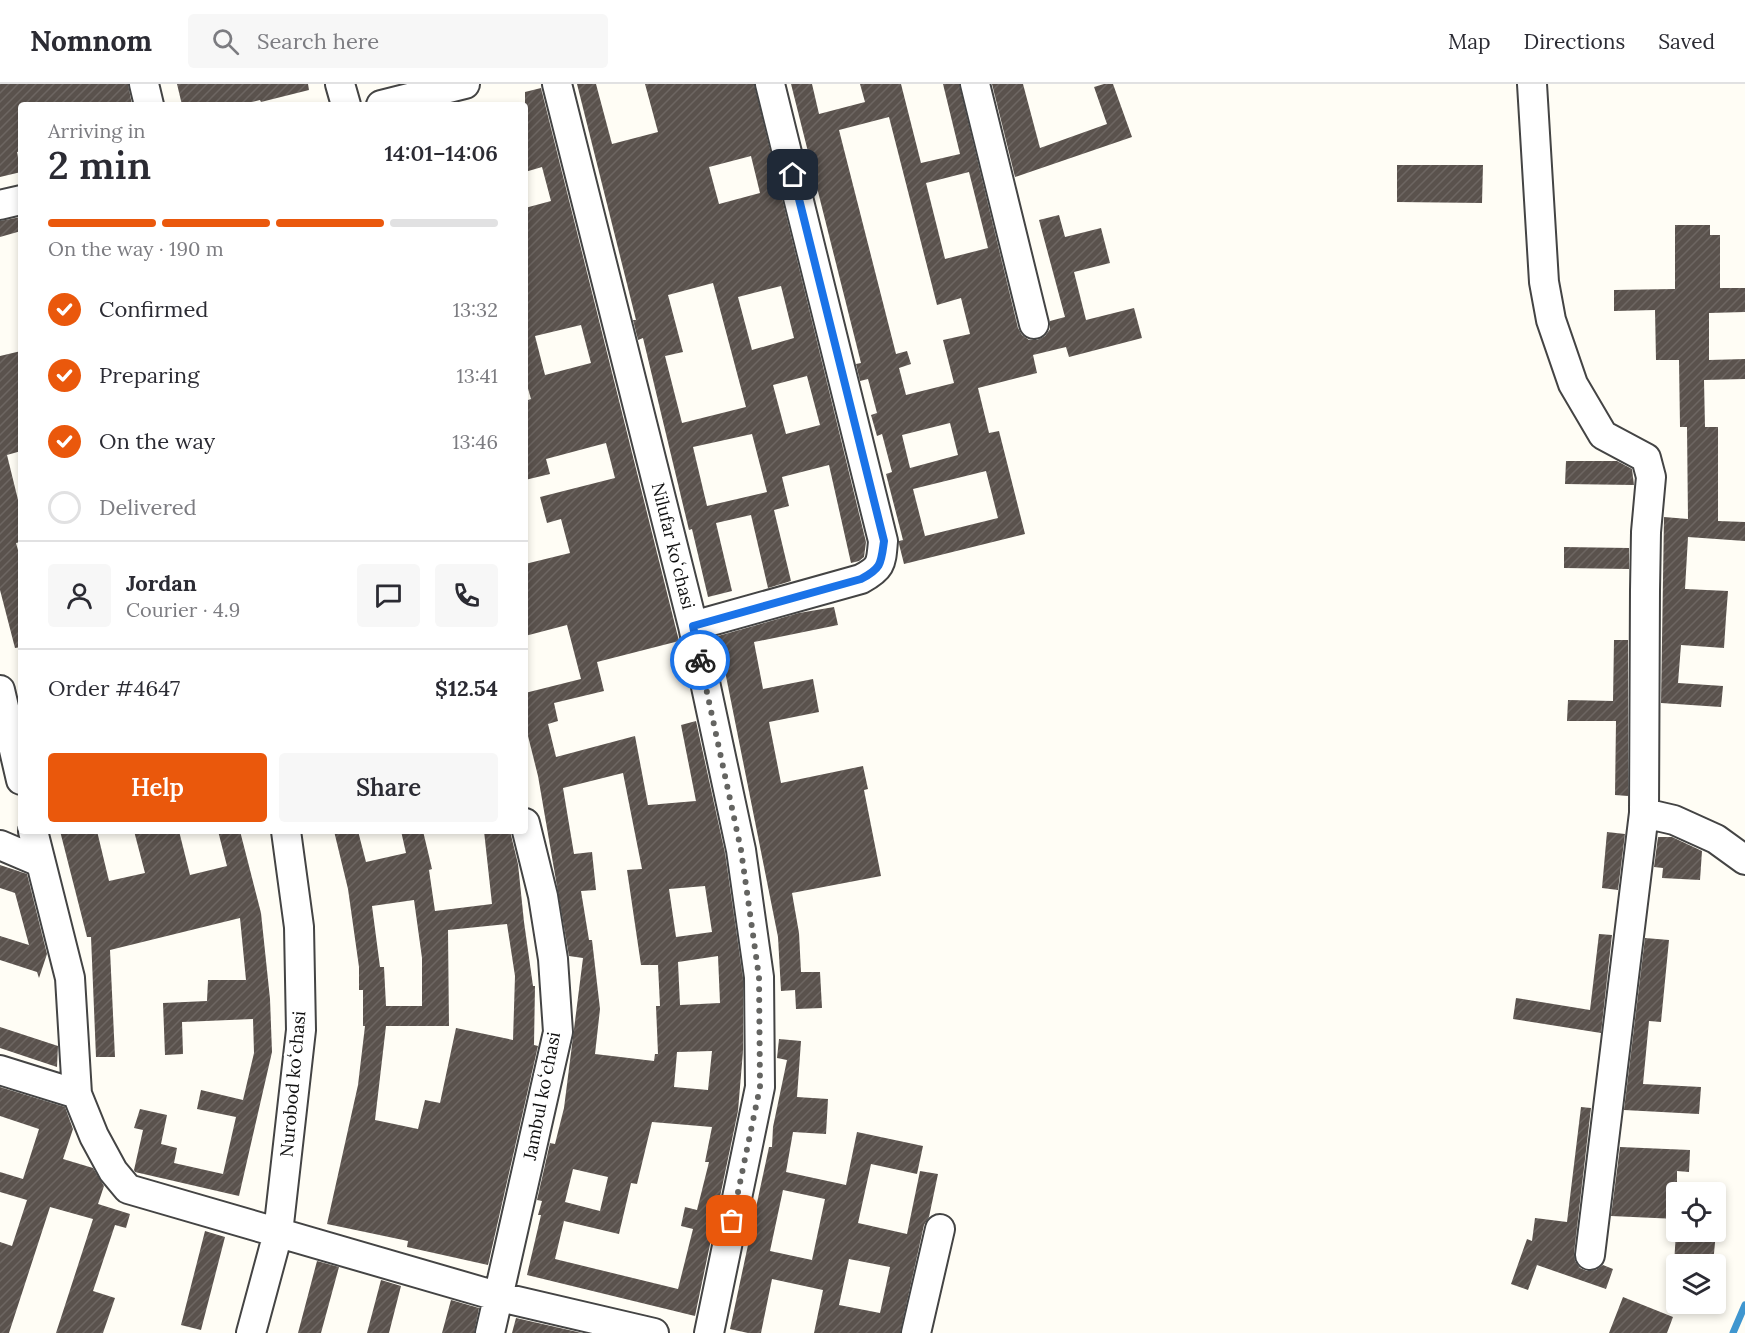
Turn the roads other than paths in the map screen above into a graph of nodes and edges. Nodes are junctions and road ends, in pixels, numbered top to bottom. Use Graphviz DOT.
graph roads {
  1 [pos="144,84"];
  2 [pos="340,84"];
  3 [pos="465,84"];
  4 [pos="557,84"];
  5 [pos="770,84"];
  6 [pos="975,84"];
  7 [pos="1532,84"];
  8 [pos="148,102"];
  9 [pos="345,102"];
  10 [pos="393,102"];
  11 [pos="18,201"];
  12 [pos="0,205"];
  13 [pos="1034,324"];
  14 [pos="693,626"];
  15 [pos="0,690"];
  16 [pos="18,767"];
  17 [pos="1644,813"];
  18 [pos="34,834"];
  19 [pos="286,834"];
  20 [pos="528,834"];
  21 [pos="0,845"];
  22 [pos="1739,857"];
  23 [pos="40,862"];
  24 [pos="0,1070"];
  25 [pos="77,1094"];
  26 [pos="940,1229"];
  27 [pos="278,1233"];
  28 [pos="1590,1255"];
  29 [pos="500,1297"];
  30 [pos="251,1333"];
  31 [pos="490,1333"];
  32 [pos="654,1333"];
  33 [pos="709,1333"];
  34 [pos="916,1333"];
  1 -- 8 [label="street"];
  2 -- 9 [label="street"];
  3 -- 10 [label="street"];
  4 -- 14 [label="street, Nilufar koʻchasi"];
  5 -- 14 [label="street"];
  6 -- 13 [label="street"];
  7 -- 17 [label="street"];
  11 -- 12 [label="street"];
  14 -- 33 [label="street, Nilufar koʻchasi"];
  15 -- 16 [label="street"];
  17 -- 22 [label="street"];
  17 -- 28 [label="street"];
  18 -- 23 [label="street"];
  19 -- 27 [label="street, Nurobod koʻchasi"];
  20 -- 29 [label="street, Jambul koʻchasi"];
  21 -- 23 [label="street"];
  23 -- 25 [label="street"];
  24 -- 25 [label="street"];
  25 -- 27 [label="street"];
  26 -- 34 [label="street"];
  27 -- 29 [label="street"];
  27 -- 30 [label="street, Nurobod koʻchasi"];
  29 -- 31 [label="street, Jambul koʻchasi"];
  29 -- 32 [label="street"];
}
